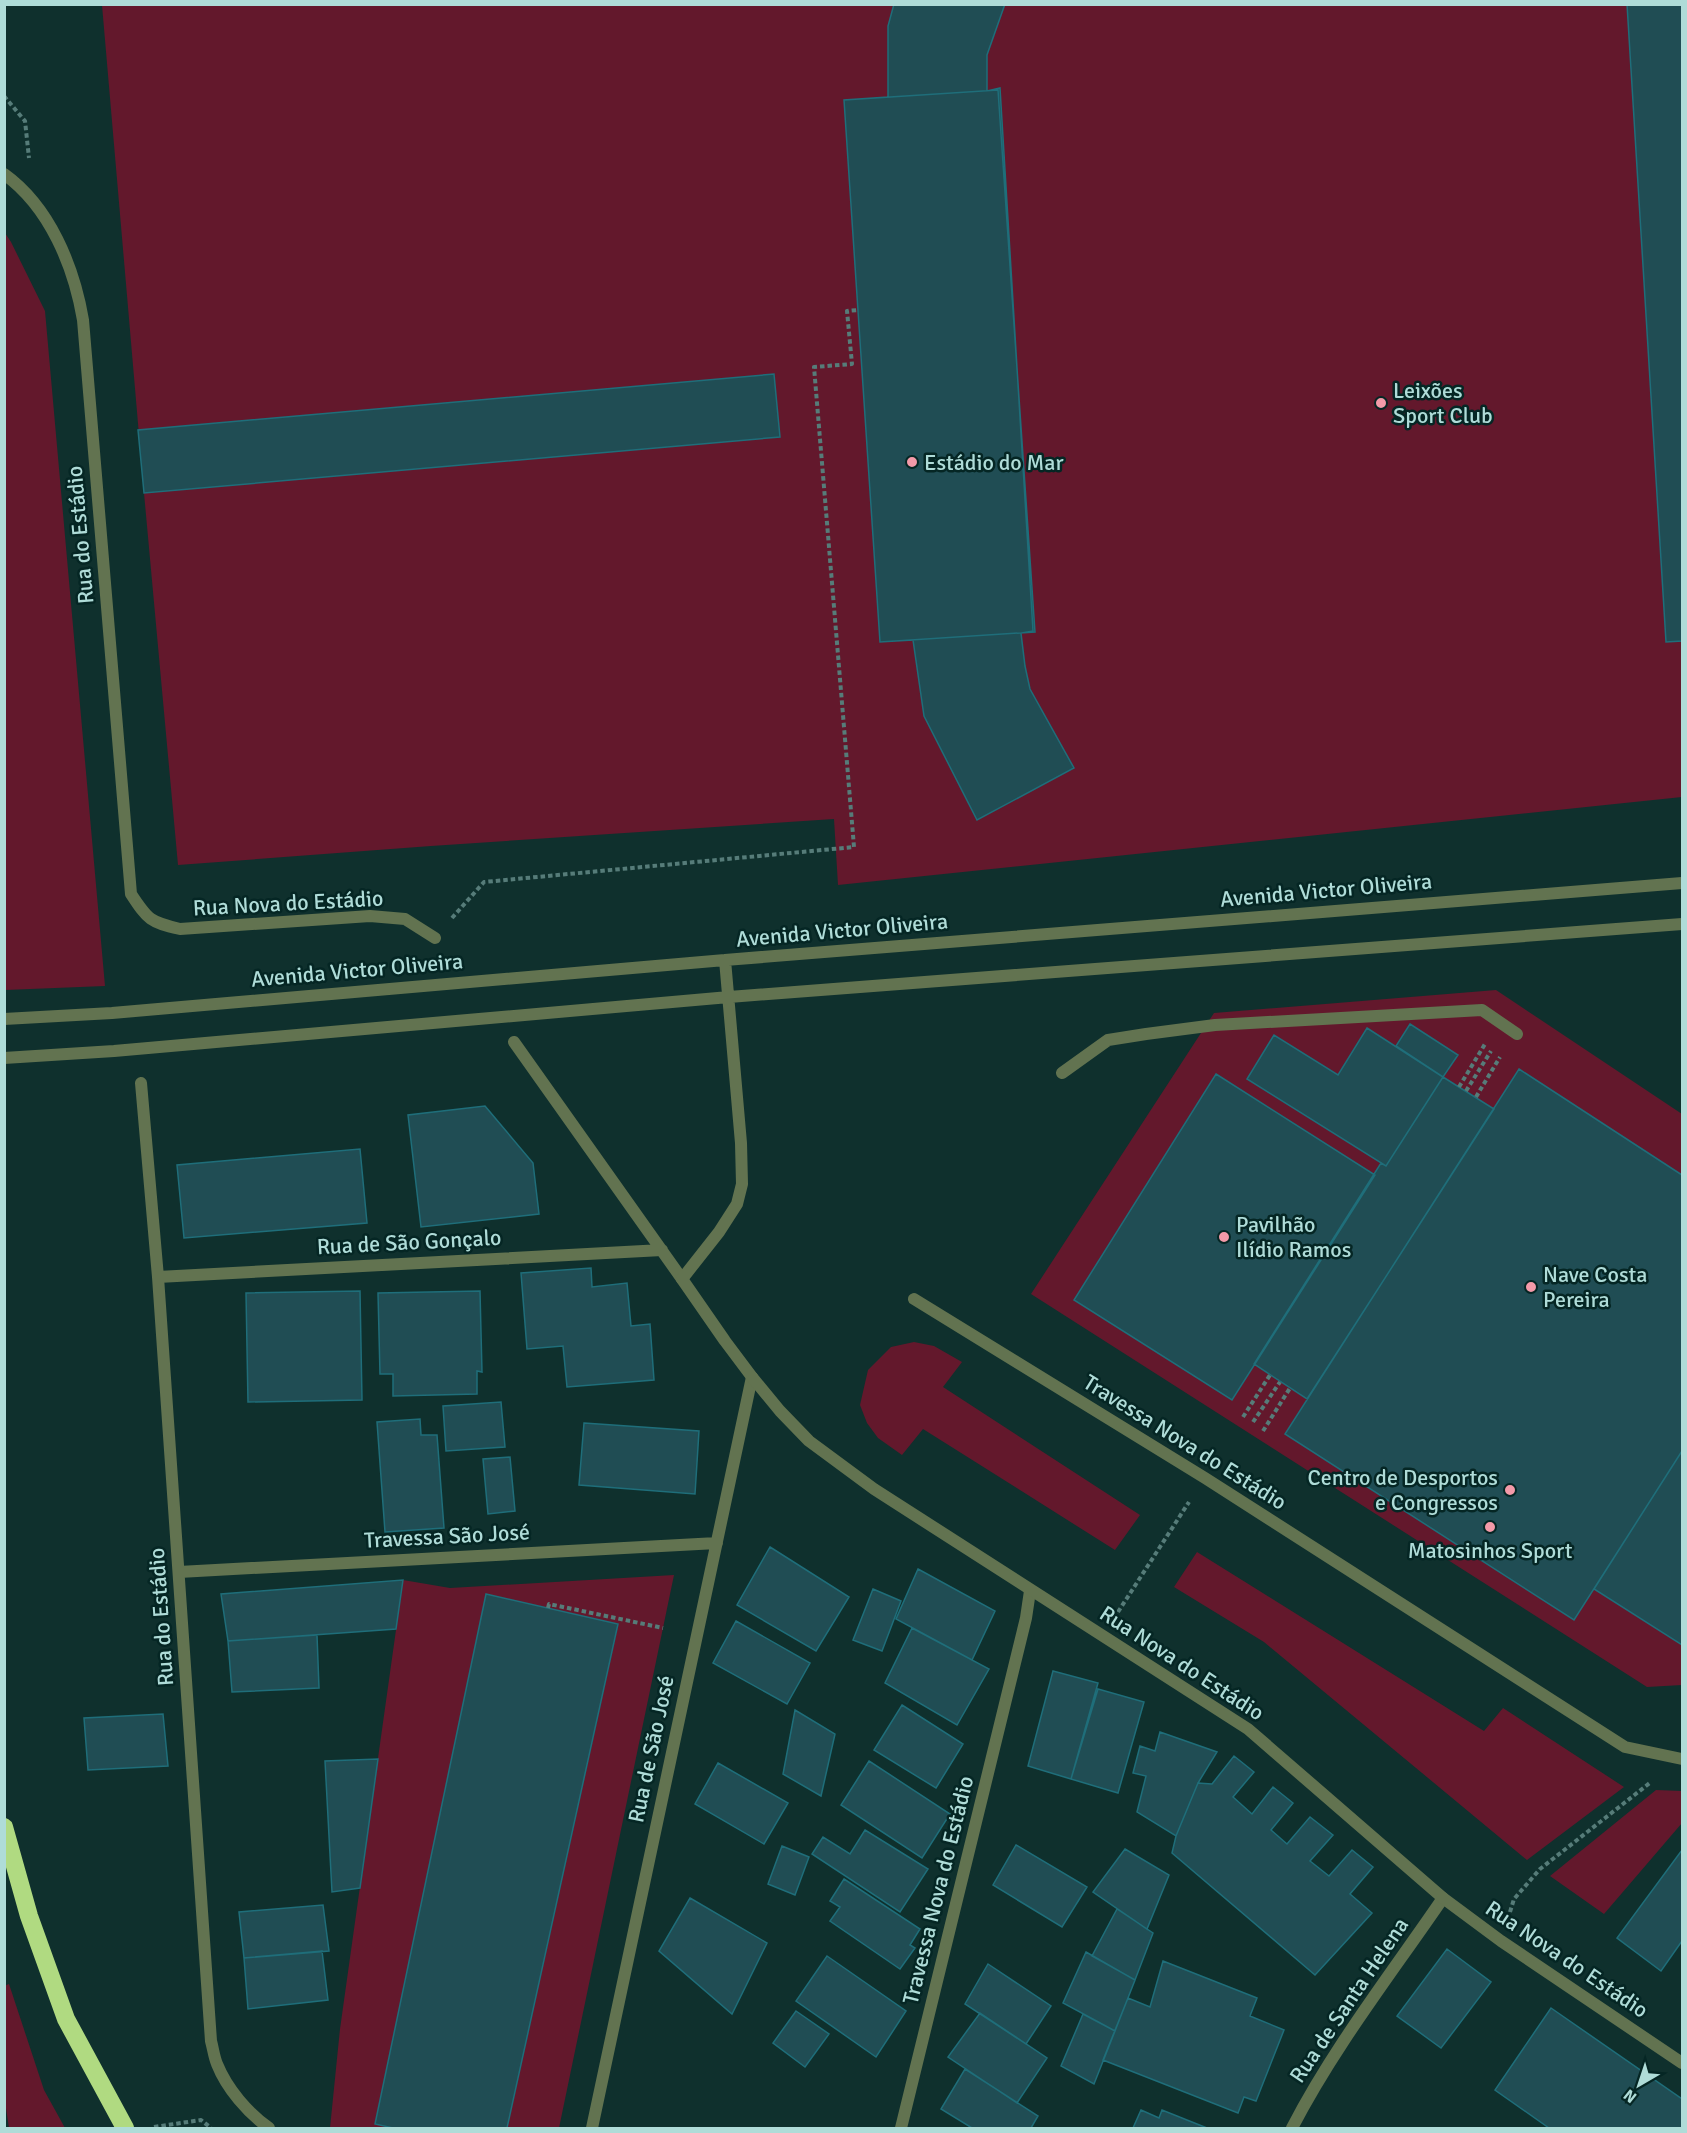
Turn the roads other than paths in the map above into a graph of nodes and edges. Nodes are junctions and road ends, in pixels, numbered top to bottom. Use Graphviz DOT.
graph roads {
  1 [pos="4,174"];
  2 [pos="1683,883"];
  3 [pos="142,912"];
  4 [pos="1683,924"];
  5 [pos="435,938"];
  6 [pos="725,960"];
  7 [pos="729,997"];
  8 [pos="4,1019"];
  9 [pos="1517,1034"];
  10 [pos="514,1042"];
  11 [pos="4,1058"];
  12 [pos="1062,1073"];
  13 [pos="141,1083"];
  14 [pos="662,1250"];
  15 [pos="158,1277"];
  16 [pos="682,1279"];
  17 [pos="914,1299"];
  18 [pos="752,1377"];
  19 [pos="717,1543"];
  20 [pos="179,1572"];
  21 [pos="1030,1591"];
  22 [pos="1682,1759"];
  23 [pos="4,1827"];
  24 [pos="1443,1898"];
  25 [pos="1683,2063"];
  26 [pos="126,2128"];
  27 [pos="269,2128"];
  28 [pos="592,2128"];
  29 [pos="901,2128"];
  30 [pos="1292,2128"];
  1 -- 3 [label="street, Rua do Estádio"];
  2 -- 6 [label="street, Avenida Victor Oliveira"];
  3 -- 5 [label="street, Rua Nova do Estádio"];
  4 -- 7 [label="street"];
  6 -- 7 [label="street"];
  6 -- 8 [label="street, Avenida Victor Oliveira"];
  7 -- 11 [label="street"];
  7 -- 16 [label="street"];
  9 -- 12 [label="street"];
  10 -- 14 [label="street, Rua Nova do Estádio"];
  13 -- 15 [label="street, Rua do Estádio"];
  14 -- 15 [label="street, Rua de São Gonçalo"];
  14 -- 16 [label="street, Rua Nova do Estádio"];
  15 -- 20 [label="street, Rua do Estádio"];
  16 -- 18 [label="street, Rua Nova do Estádio"];
  17 -- 22 [label="street, Travessa Nova do Estádio"];
  18 -- 19 [label="street, Rua de São José"];
  18 -- 21 [label="street, Rua Nova do Estádio"];
  19 -- 20 [label="street, Travessa São José"];
  19 -- 28 [label="street, Rua de São José"];
  20 -- 27 [label="street, Rua do Estádio"];
  21 -- 24 [label="street, Rua Nova do Estádio"];
  21 -- 29 [label="street, Travessa Nova do Estádio"];
  23 -- 26 [label="highway"];
  24 -- 25 [label="street, Rua Nova do Estádio"];
  24 -- 30 [label="street, Rua de Santa Helena"];
}
